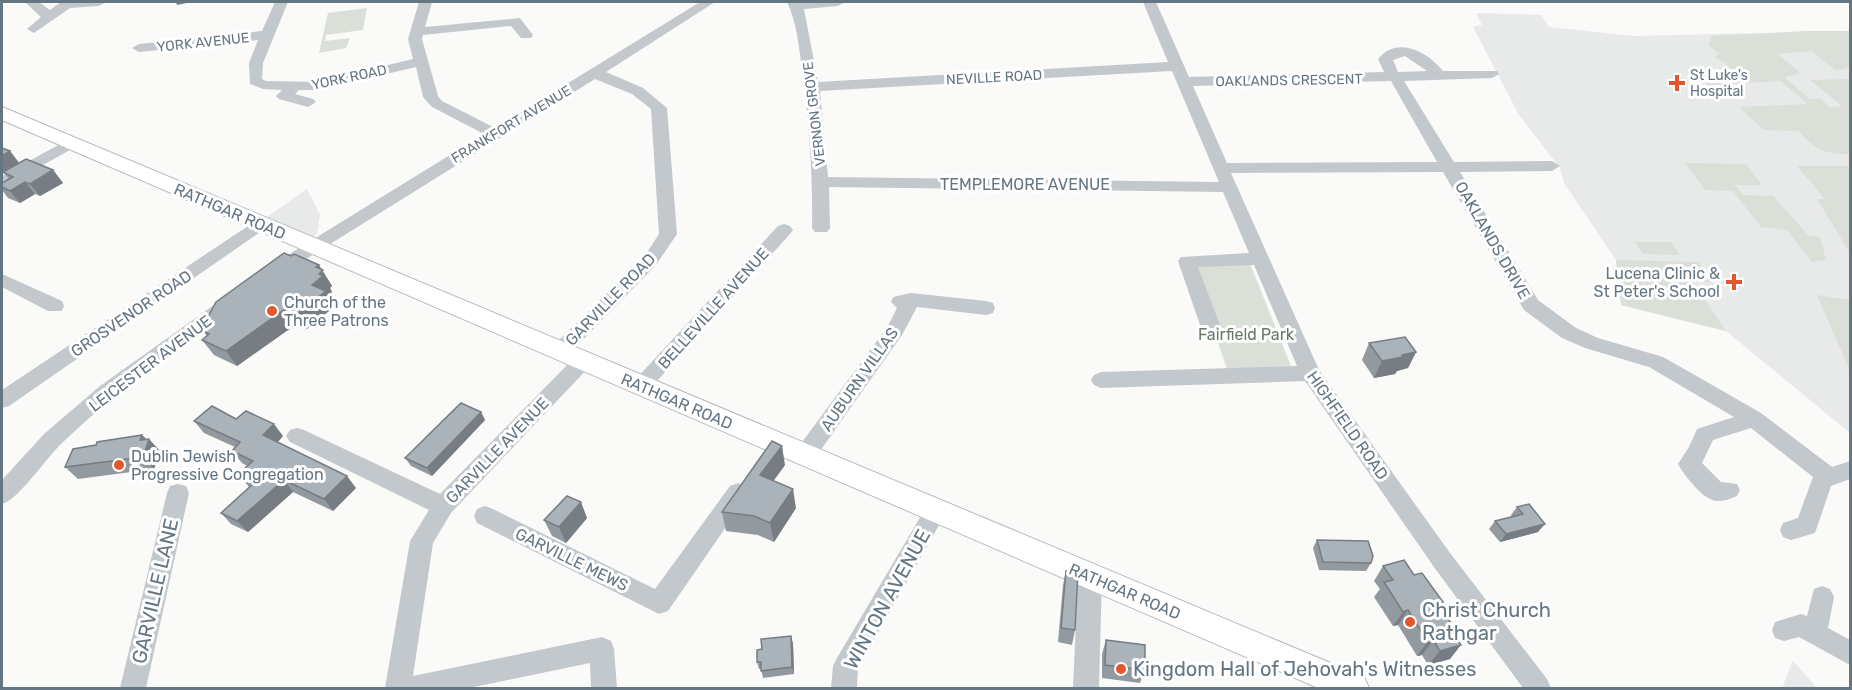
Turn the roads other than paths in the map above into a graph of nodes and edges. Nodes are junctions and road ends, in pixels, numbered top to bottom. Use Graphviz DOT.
graph roads {
  1 [pos="32,2"];
  2 [pos="64,2"];
  3 [pos="99,2"];
  4 [pos="281,2"];
  5 [pos="425,2"];
  6 [pos="710,2"];
  7 [pos="838,2"];
  8 [pos="1149,2"];
  9 [pos="795,4"];
  10 [pos="50,16"];
  11 [pos="34,29"];
  12 [pos="416,32"];
  13 [pos="266,35"];
  14 [pos="526,35"];
  15 [pos="139,48"];
  16 [pos="420,62"];
  17 [pos="594,73"];
  18 [pos="1180,74"];
  19 [pos="1492,74"];
  20 [pos="1439,76"];
  21 [pos="1396,79"];
  22 [pos="294,87"];
  23 [pos="812,87"];
  24 [pos="308,102"];
  25 [pos="2,113"];
  26 [pos="495,134"];
  27 [pos="71,143"];
  28 [pos="1552,166"];
  29 [pos="1449,167"];
  30 [pos="1220,168"];
  31 [pos="822,182"];
  32 [pos="2,183"];
  33 [pos="1229,187"];
  34 [pos="260,224"];
  35 [pos="821,228"];
  36 [pos="784,230"];
  37 [pos="312,246"];
  38 [pos="1260,259"];
  39 [pos="2,280"];
  40 [pos="258,283"];
  41 [pos="240,296"];
  42 [pos="55,306"];
  43 [pos="986,308"];
  44 [pos="1210,325"];
  45 [pos="571,356"];
  46 [pos="1310,373"];
  47 [pos="1101,380"];
  48 [pos="641,386"];
  49 [pos="2,400"];
  50 [pos="1754,419"];
  51 [pos="297,436"];
  52 [pos="805,456"];
  53 [pos="762,458"];
  54 [pos="1851,470"];
  55 [pos="1827,476"];
  56 [pos="1715,492"];
  57 [pos="178,494"];
  58 [pos="2,495"];
  59 [pos="443,506"];
  60 [pos="936,511"];
  61 [pos="484,516"];
  62 [pos="1791,530"];
  63 [pos="1090,576"];
  64 [pos="1822,597"];
  65 [pos="1784,630"];
  66 [pos="1814,633"];
  67 [pos="1851,653"];
  68 [pos="133,688"];
  69 [pos="398,688"];
  70 [pos="413,688"];
  71 [pos="604,688"];
  72 [pos="844,688"];
  73 [pos="1086,688"];
  74 [pos="1353,688"];
  75 [pos="1538,688"];
  1 -- 2 [label="street"];
  1 -- 10 [label="street"];
  2 -- 3 [label="street"];
  2 -- 10 [label="street"];
  4 -- 13 [label="street, YORK ROAD"];
  5 -- 12 [label="street"];
  6 -- 17 [label="street, FRANKFORT AVENUE"];
  7 -- 9 [label="street"];
  8 -- 18 [label="street, HIGHFIELD ROAD"];
  9 -- 23 [label="street, VERNON GROVE"];
  10 -- 11 [label="street"];
  12 -- 14 [label="street"];
  12 -- 16 [label="street"];
  13 -- 15 [label="street, YORK AVENUE"];
  13 -- 22 [label="street, YORK ROAD"];
  16 -- 22 [label="street, YORK ROAD"];
  16 -- 26 [label="street"];
  17 -- 26 [label="street, FRANKFORT AVENUE"];
  17 -- 45 [label="street, GARVILLE ROAD"];
  18 -- 21 [label="street, OAKLANDS CRESCENT"];
  18 -- 23 [label="street, NEVILLE ROAD"];
  18 -- 30 [label="street, HIGHFIELD ROAD"];
  19 -- 20 [label="street, OAKLANDS CRESCENT"];
  20 -- 21 [label="street, OAKLANDS CRESCENT"];
  20 -- 21 [label="street, OAKLANDS CRESCENT"];
  21 -- 29 [label="street, OAKLANDS DRIVE"];
  22 -- 24 [label="street"];
  23 -- 31 [label="street, VERNON GROVE"];
  25 -- 27 [label="main road, RATHGAR ROAD"];
  26 -- 37 [label="street, FRANKFORT AVENUE"];
  27 -- 32 [label="street"];
  27 -- 34 [label="main road, RATHGAR ROAD"];
  28 -- 29 [label="street, OAKLANDS DRIVE"];
  29 -- 30 [label="street, OAKLANDS DRIVE"];
  29 -- 50 [label="street, OAKLANDS DRIVE"];
  30 -- 33 [label="street, HIGHFIELD ROAD"];
  31 -- 33 [label="street, TEMPLEMORE AVENUE"];
  31 -- 35 [label="street, VERNON GROVE"];
  33 -- 38 [label="street, HIGHFIELD ROAD"];
  34 -- 37 [label="main road, RATHGAR ROAD"];
  34 -- 49 [label="street, GROSVENOR ROAD"];
  36 -- 48 [label="street, BELLEVILLE AVENUE"];
  37 -- 40 [label="street"];
  37 -- 45 [label="main road, RATHGAR ROAD"];
  38 -- 44 [label="street"];
  38 -- 46 [label="street, HIGHFIELD ROAD"];
  39 -- 42 [label="street"];
  41 -- 58 [label="street, LEICESTER AVENUE"];
  43 -- 52 [label="street, AUBURN VILLAS"];
  45 -- 48 [label="main road, RATHGAR ROAD"];
  45 -- 59 [label="street, GARVILLE AVENUE"];
  46 -- 47 [label="street"];
  46 -- 75 [label="street, HIGHFIELD ROAD"];
  48 -- 53 [label="main road, RATHGAR ROAD"];
  50 -- 55 [label="street, OAKLANDS DRIVE"];
  50 -- 56 [label="street"];
  51 -- 59 [label="street"];
  52 -- 53 [label="main road, RATHGAR ROAD"];
  52 -- 60 [label="main road, RATHGAR ROAD"];
  53 -- 61 [label="street, GARVILLE MEWS"];
  54 -- 55 [label="street"];
  55 -- 62 [label="street"];
  57 -- 68 [label="street, GARVILLE LANE"];
  59 -- 69 [label="street, GARVILLE AVENUE"];
  60 -- 63 [label="main road, RATHGAR ROAD"];
  60 -- 72 [label="street, WINTON AVENUE"];
  63 -- 73 [label="street"];
  63 -- 74 [label="main road, RATHGAR ROAD"];
  64 -- 66 [label="street"];
  65 -- 66 [label="street"];
  66 -- 67 [label="street"];
  70 -- 71 [label="street"];
}
